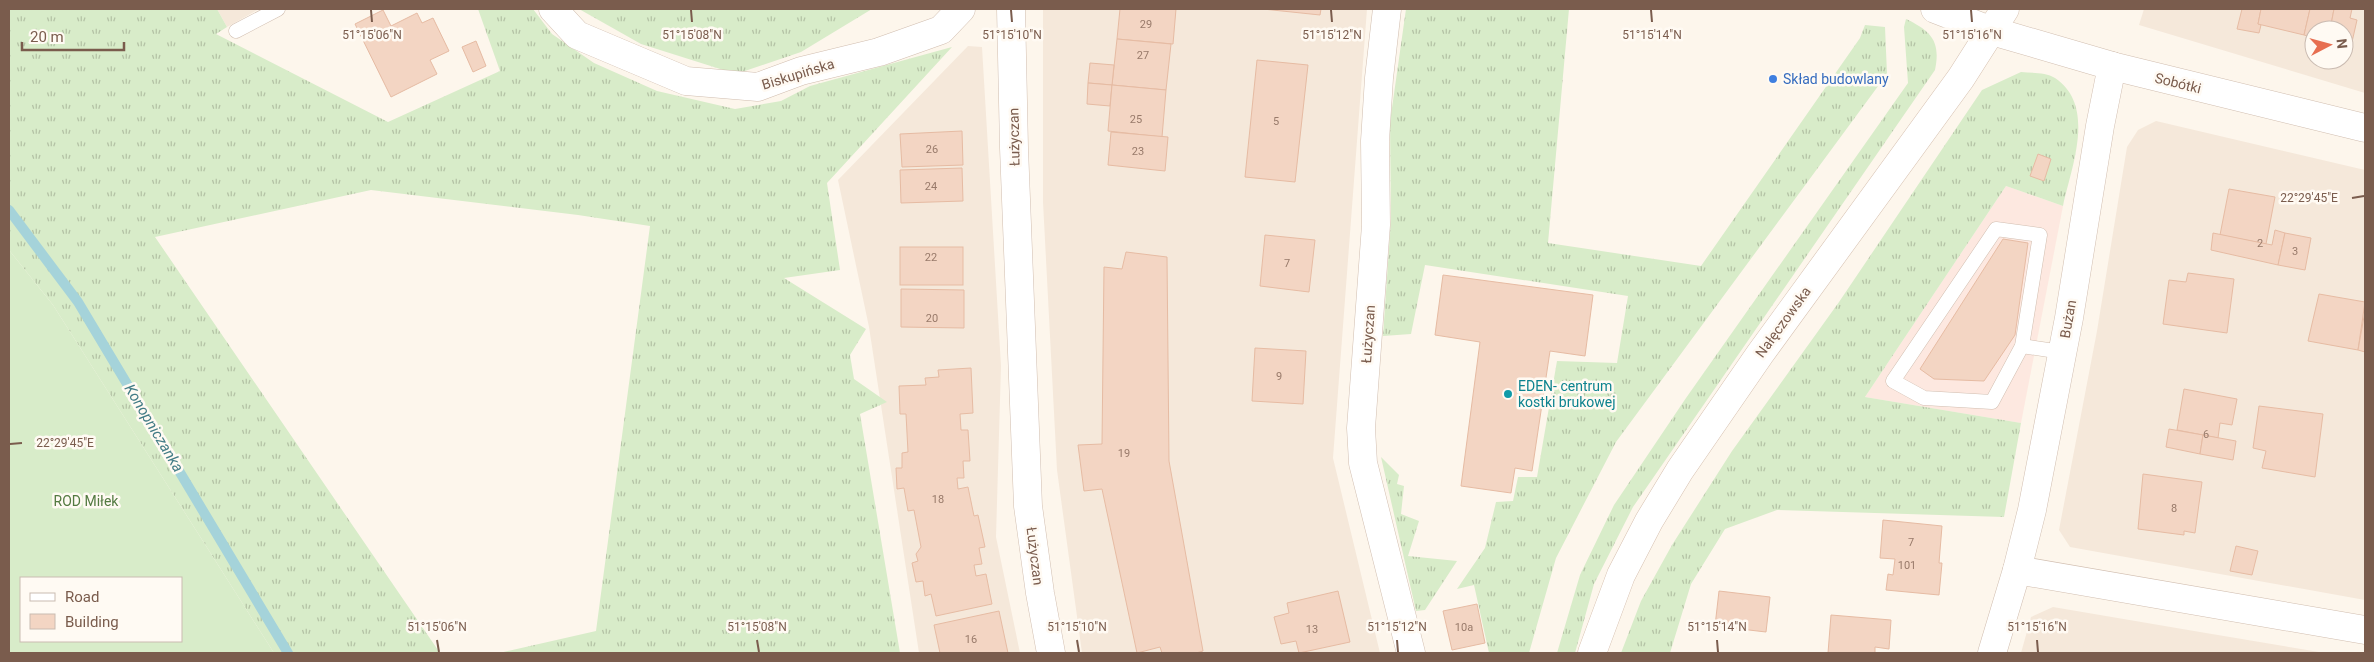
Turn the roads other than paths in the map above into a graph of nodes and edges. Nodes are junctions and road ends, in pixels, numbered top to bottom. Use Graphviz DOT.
graph roads {
  1 [pos="278,9"];
  2 [pos="553,9"];
  3 [pos="961,9"];
  4 [pos="1011,9"];
  5 [pos="1387,9"];
  6 [pos="1935,9"];
  7 [pos="1999,20"];
  8 [pos="236,31"];
  9 [pos="2112,66"];
  10 [pos="2365,128"];
  11 [pos="2022,346"];
  12 [pos="2062,352"];
  13 [pos="2017,570"];
  14 [pos="2365,630"];
  15 [pos="1051,653"];
  16 [pos="1411,653"];
  17 [pos="1592,653"];
  18 [pos="1992,653"];
  1 -- 8 [label="lane"];
  2 -- 3 [label="street, Biskupińska"];
  4 -- 15 [label="street, Łużyczan"];
  5 -- 16 [label="street, Łużyczan"];
  6 -- 7 [label="street"];
  7 -- 9 [label="street, Sobótki"];
  7 -- 17 [label="street, Nałęczowska"];
  9 -- 10 [label="street, Sobótki"];
  9 -- 12 [label="street, Bużan"];
  11 -- 11 [label="lane"];
  11 -- 12 [label="lane"];
  12 -- 13 [label="street, Bużan"];
  13 -- 14 [label="street"];
  13 -- 18 [label="street, Bużan"];
}
